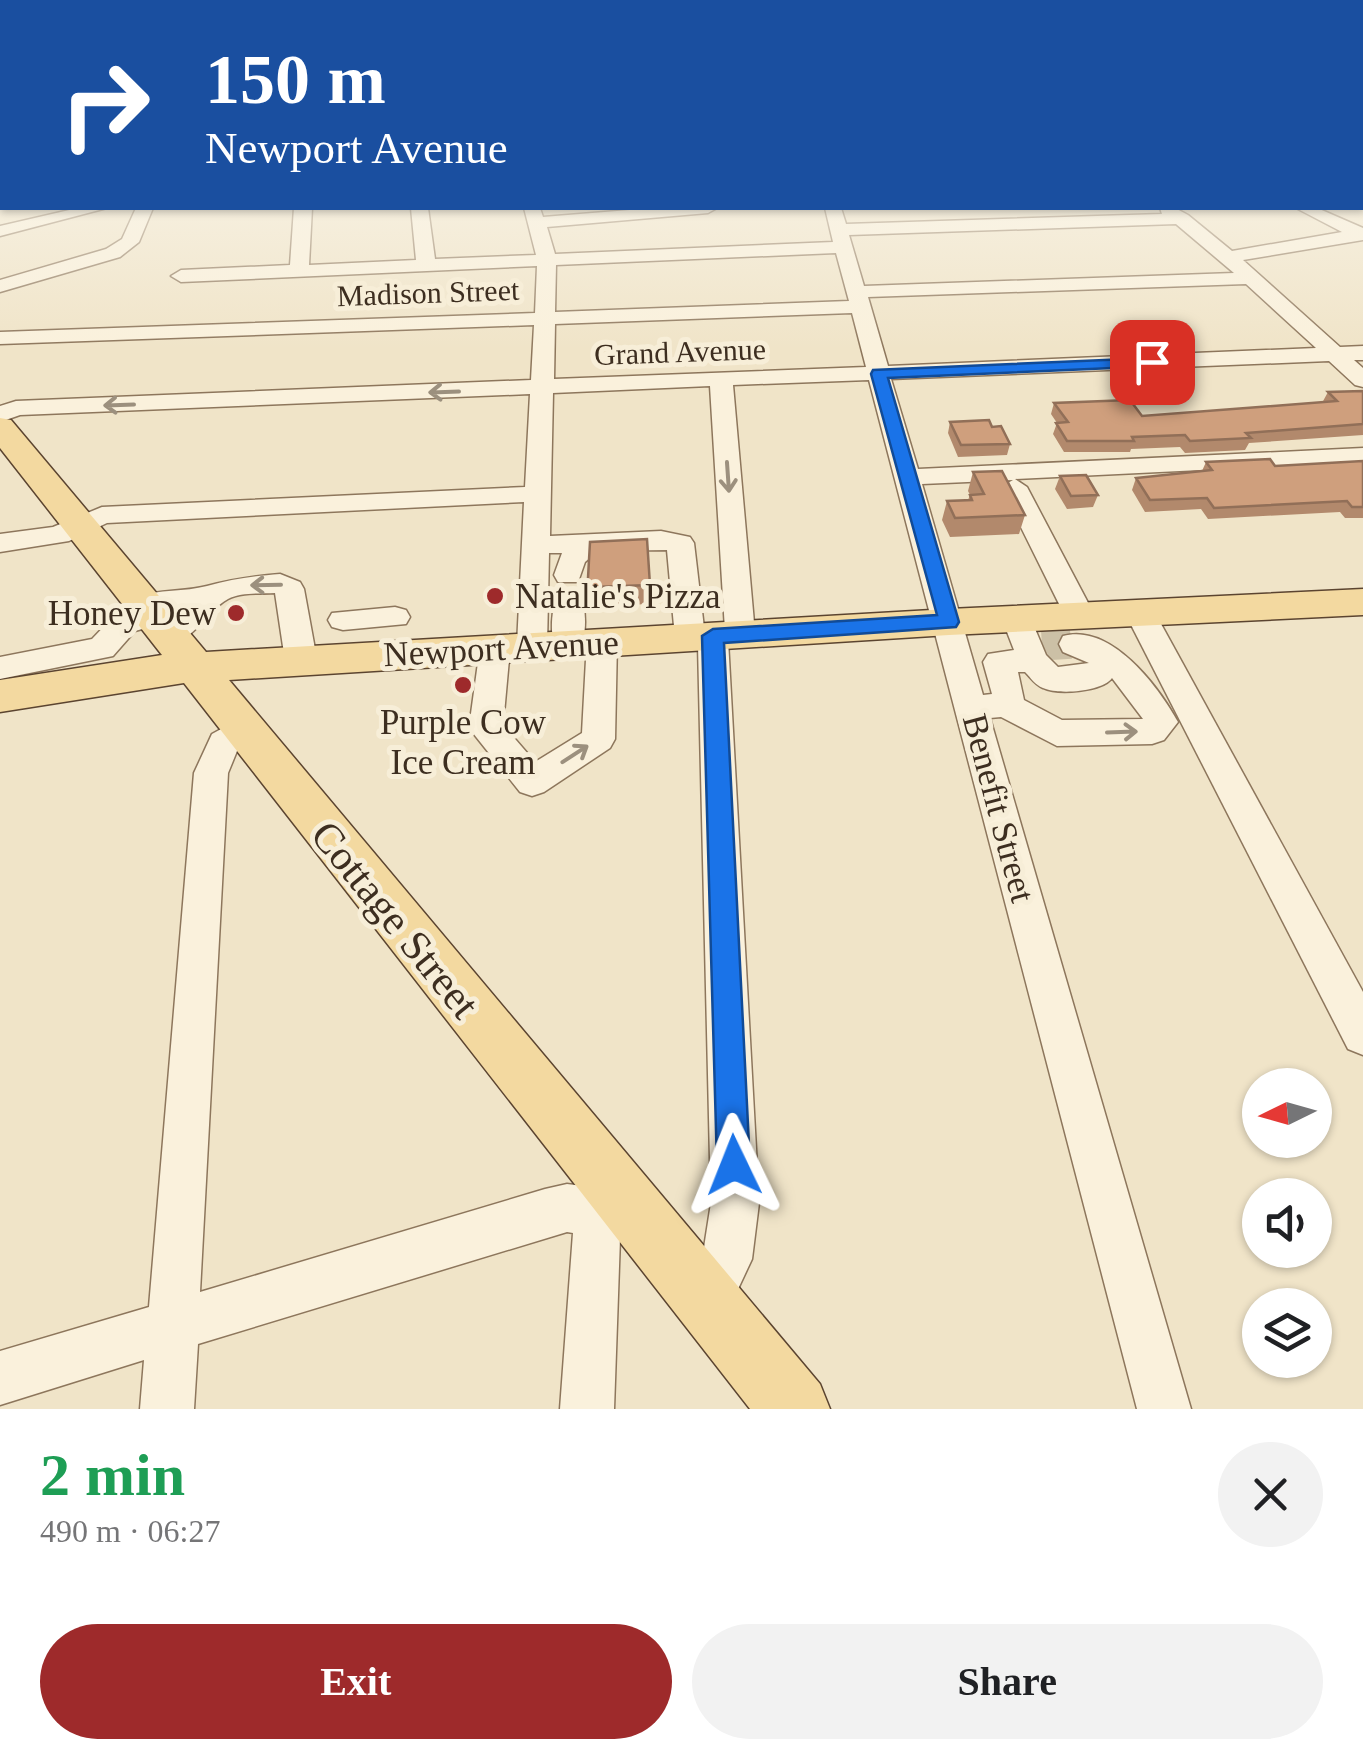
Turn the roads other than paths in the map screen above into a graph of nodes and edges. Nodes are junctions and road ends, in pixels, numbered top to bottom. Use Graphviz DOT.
graph roads {
  1 [pos="55,218"];
  2 [pos="140,218"];
  3 [pos="303,218"];
  4 [pos="419,218"];
  5 [pos="535,218"];
  6 [pos="1178,218"];
  7 [pos="1326,218"];
  8 [pos="1182,220"];
  9 [pos="838,228"];
  10 [pos="0,230"];
  11 [pos="1363,234"];
  12 [pos="1229,257"];
  13 [pos="547,260"];
  14 [pos="426,264"];
  15 [pos="300,270"];
  16 [pos="181,276"];
  17 [pos="1251,278"];
  18 [pos="0,286"];
  19 [pos="857,300"];
  20 [pos="544,319"];
  21 [pos="0,338"];
  22 [pos="1363,353"];
  23 [pos="1335,354"];
  24 [pos="879,374"];
  25 [pos="722,380"];
  26 [pos="1363,380"];
  27 [pos="541,388"];
  28 [pos="0,414"];
  29 [pos="0,426"];
  30 [pos="1363,455"];
  31 [pos="908,477"];
  32 [pos="1014,487"];
  33 [pos="536,494"];
  34 [pos="79,525"];
  35 [pos="592,542"];
  36 [pos="0,543"];
  37 [pos="535,544"];
  38 [pos="1362,604"];
  39 [pos="1140,613"];
  40 [pos="395,618"];
  41 [pos="166,630"];
  42 [pos="352,632"];
  43 [pos="714,636"];
  44 [pos="549,644"];
  45 [pos="1059,646"];
  46 [pos="970,649"];
  47 [pos="301,660"];
  48 [pos="1,682"];
  49 [pos="1017,719"];
  50 [pos="243,730"];
  51 [pos="1363,1034"];
  52 [pos="610,1202"];
  53 [pos="706,1301"];
  54 [pos="172,1328"];
  55 [pos="0,1378"];
  56 [pos="167,1409"];
  57 [pos="587,1409"];
  58 [pos="794,1409"];
  59 [pos="1164,1409"];
  1 -- 10 [label="street"];
  2 -- 18 [label="street"];
  3 -- 15 [label="street"];
  4 -- 14 [label="street"];
  5 -- 13 [label="street"];
  6 -- 8 [label="street"];
  7 -- 11 [label="street"];
  8 -- 9 [label="street"];
  8 -- 12 [label="street"];
  9 -- 13 [label="street"];
  9 -- 19 [label="street, Benefit Street"];
  11 -- 12 [label="street"];
  12 -- 17 [label="street"];
  13 -- 14 [label="street"];
  13 -- 20 [label="street"];
  14 -- 15 [label="street"];
  15 -- 16 [label="street"];
  17 -- 19 [label="street, Madison Street"];
  17 -- 23 [label="street"];
  19 -- 20 [label="street, Madison Street"];
  19 -- 24 [label="street, Benefit Street"];
  20 -- 21 [label="street, Madison Street"];
  20 -- 27 [label="street"];
  22 -- 23 [label="street, Grand Avenue"];
  23 -- 24 [label="street, Grand Avenue"];
  23 -- 26 [label="street"];
  24 -- 25 [label="street, Grand Avenue"];
  24 -- 31 [label="street, Benefit Street"];
  25 -- 27 [label="street, Grand Avenue"];
  25 -- 43 [label="street, one-way"];
  27 -- 28 [label="street, Grand Avenue, one-way"];
  27 -- 33 [label="street"];
  29 -- 34 [label="main road, Cottage Street"];
  30 -- 31 [label="street"];
  31 -- 46 [label="street, Benefit Street"];
  32 -- 45 [label="street"];
  33 -- 34 [label="street"];
  33 -- 37 [label="street"];
  34 -- 36 [label="street"];
  34 -- 41 [label="main road, Cottage Street"];
  35 -- 37 [label="street"];
  35 -- 43 [label="street"];
  35 -- 44 [label="street, one-way"];
  37 -- 44 [label="street"];
  38 -- 39 [label="main road, Newport Avenue"];
  39 -- 45 [label="main road, Newport Avenue"];
  39 -- 51 [label="street"];
  40 -- 42 [label="street"];
  41 -- 47 [label="main road, Newport Avenue"];
  47 -- 41 [label="street, one-way"];
  41 -- 48 [label="main road, Newport Avenue"];
  41 -- 48 [label="street"];
  41 -- 50 [label="main road, Cottage Street"];
  42 -- 44 [label="main road, Newport Avenue"];
  42 -- 47 [label="main road, Newport Avenue"];
  43 -- 44 [label="main road, Newport Avenue"];
  43 -- 46 [label="main road, Newport Avenue"];
  43 -- 53 [label="street"];
  45 -- 46 [label="main road, Newport Avenue"];
  45 -- 46 [label="street"];
  45 -- 49 [label="street"];
  49 -- 45 [label="street, one-way"];
  46 -- 49 [label="street, Benefit Street"];
  49 -- 59 [label="street, Benefit Street"];
  50 -- 52 [label="main road, Cottage Street"];
  50 -- 54 [label="street"];
  52 -- 53 [label="main road, Cottage Street"];
  52 -- 54 [label="street"];
  52 -- 57 [label="street"];
  53 -- 58 [label="main road, Cottage Street"];
  54 -- 55 [label="street"];
  54 -- 56 [label="street"];
}
